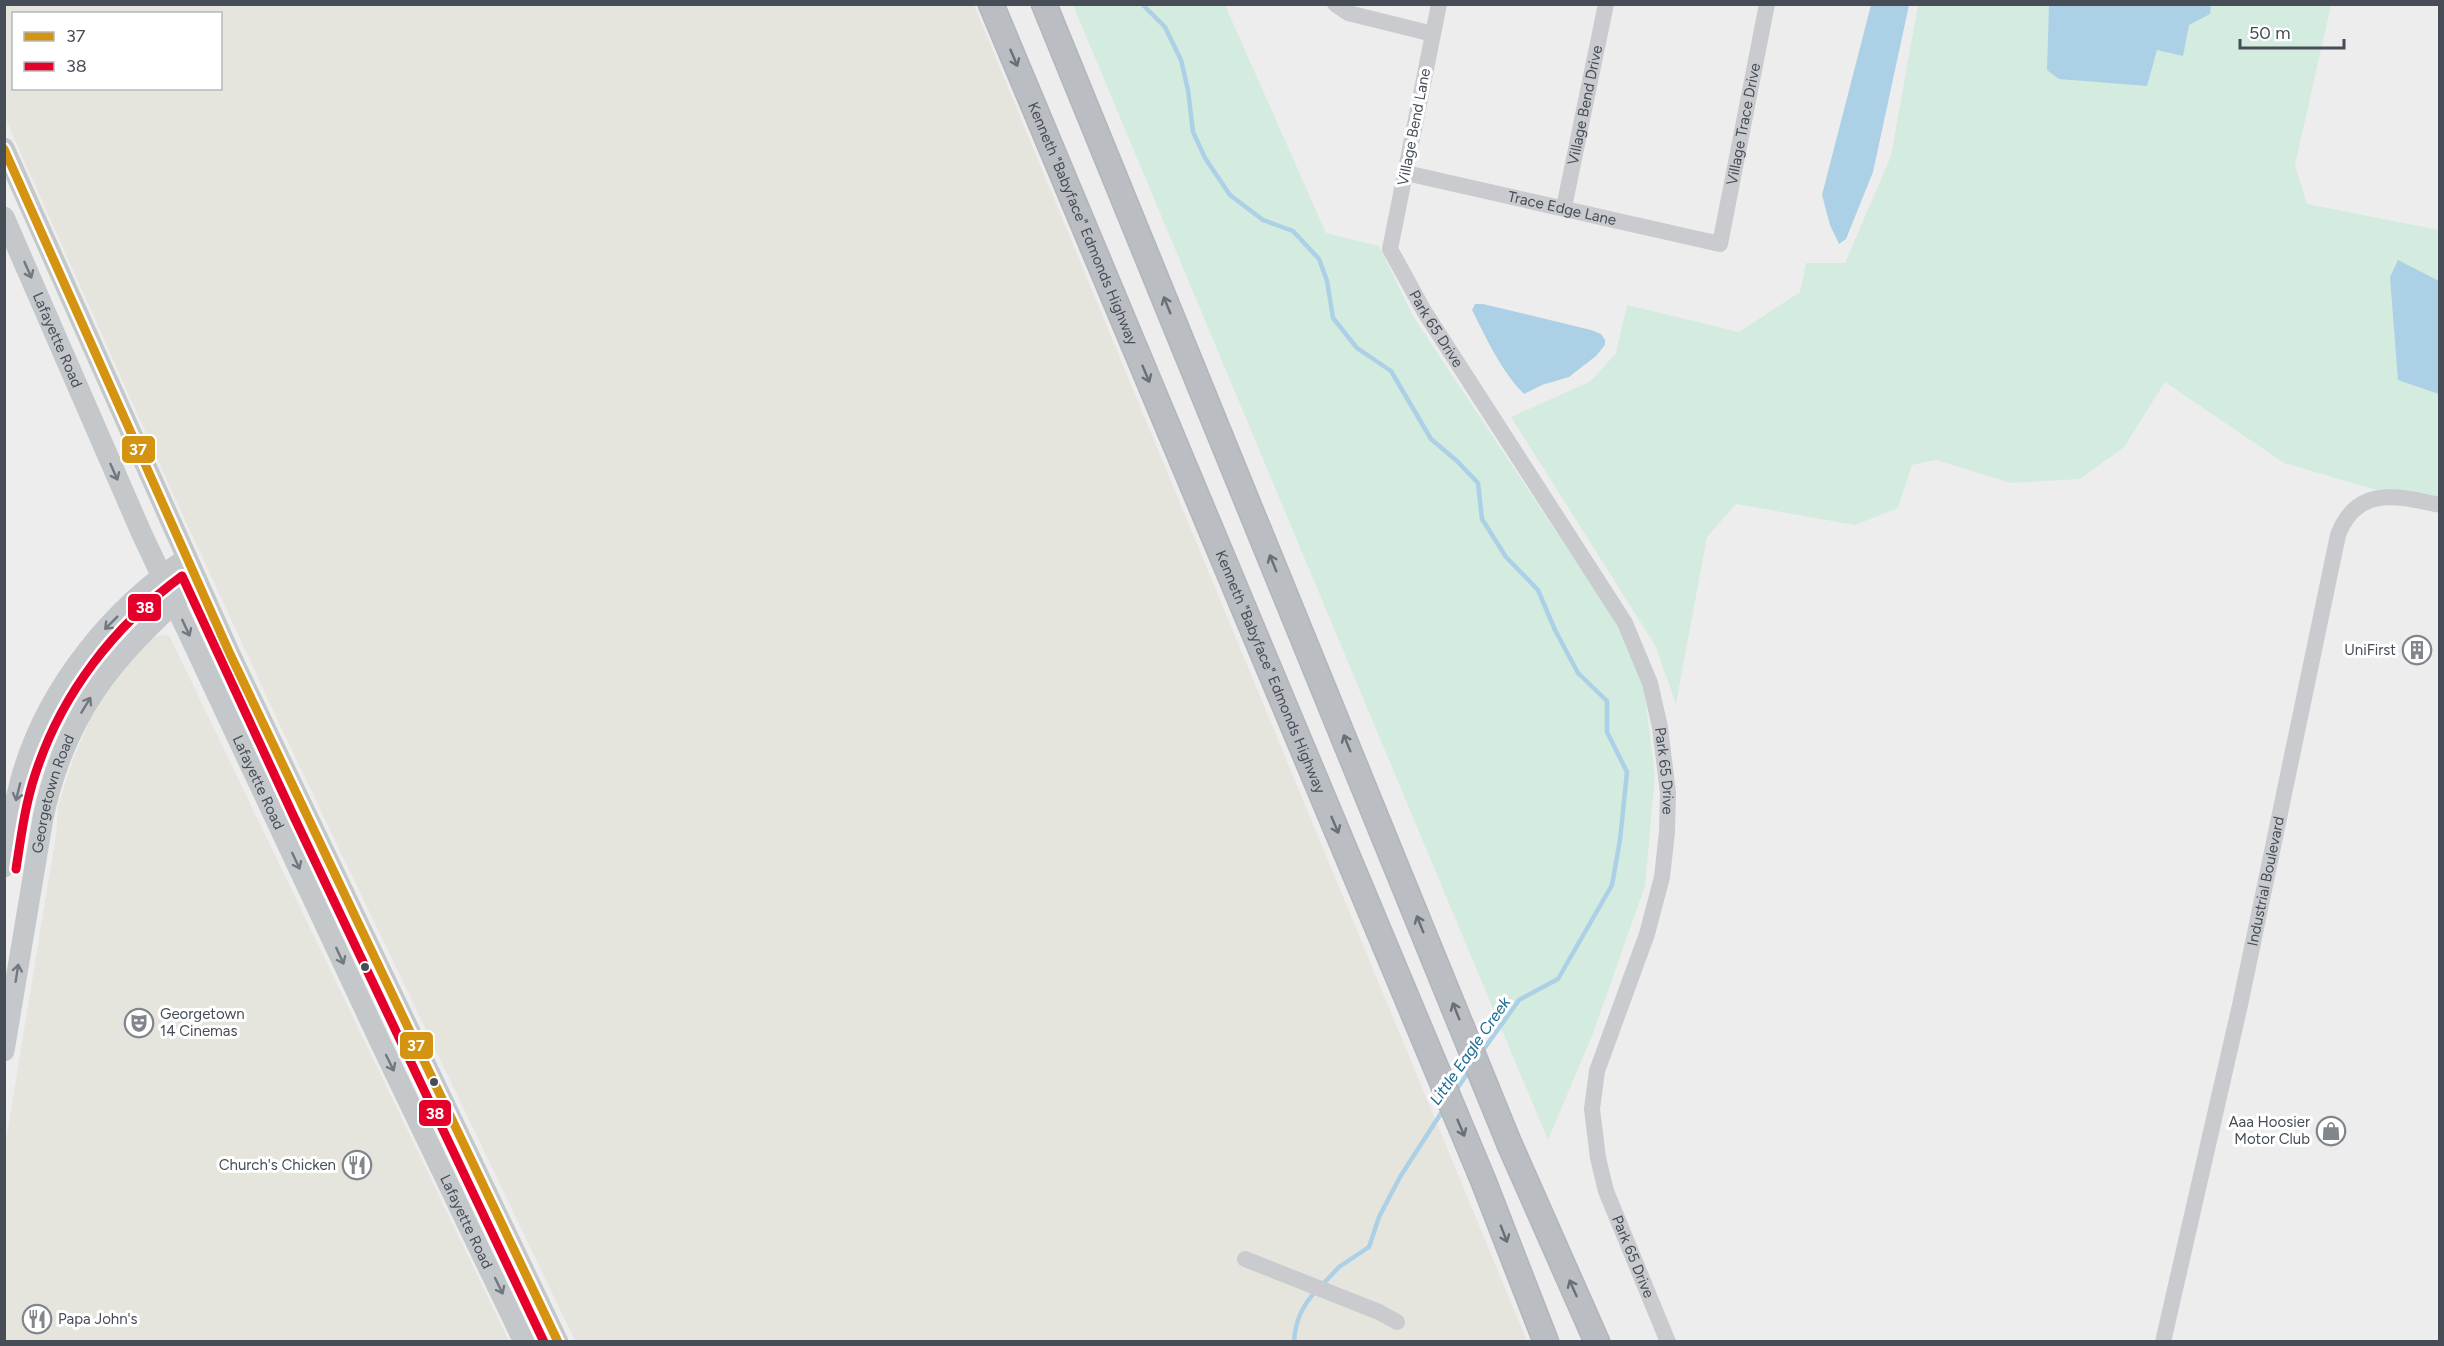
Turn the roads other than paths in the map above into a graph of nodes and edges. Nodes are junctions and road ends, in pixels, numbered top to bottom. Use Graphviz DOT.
graph roads {
  1 [pos="991,4"];
  2 [pos="1044,4"];
  3 [pos="1335,4"];
  4 [pos="1439,4"];
  5 [pos="1605,4"];
  6 [pos="1767,4"];
  7 [pos="1433,34"];
  8 [pos="4,148"];
  9 [pos="1406,173"];
  10 [pos="1564,207"];
  11 [pos="4,217"];
  12 [pos="1720,244"];
  13 [pos="1390,249"];
  14 [pos="2439,505"];
  15 [pos="187,558"];
  16 [pos="161,575"];
  17 [pos="197,580"];
  18 [pos="174,603"];
  19 [pos="4,867"];
  20 [pos="4,1051"];
  21 [pos="1245,1259"];
  22 [pos="1397,1322"];
  23 [pos="524,1341"];
  24 [pos="558,1341"];
  25 [pos="1546,1341"];
  26 [pos="1597,1341"];
  27 [pos="1668,1341"];
  28 [pos="2163,1341"];
  1 -- 25 [label="highway, Kenneth \"Babyface\" Edmonds Highway, one-way"];
  26 -- 2 [label="highway, one-way"];
  3 -- 7 [label="street"];
  4 -- 7 [label="street, Village Bend Lane"];
  5 -- 10 [label="street, Village Bend Drive"];
  6 -- 12 [label="street, Village Trace Drive"];
  7 -- 9 [label="street, Village Bend Lane"];
  8 -- 15 [label="main road, Lafayette Road"];
  9 -- 10 [label="street, Trace Edge Lane"];
  9 -- 13 [label="street, Village Bend Lane"];
  10 -- 12 [label="street, Trace Edge Lane"];
  11 -- 16 [label="main road, Lafayette Road, one-way"];
  13 -- 27 [label="street, Park 65 Drive"];
  14 -- 28 [label="street, Industrial Boulevard"];
  15 -- 16 [label="main road, Georgetown Road"];
  15 -- 17 [label="main road, Lafayette Road"];
  16 -- 18 [label="main road, Lafayette Road"];
  16 -- 19 [label="main road, Georgetown Road, one-way"];
  17 -- 18 [label="main road, Georgetown Road"];
  17 -- 24 [label="main road, Lafayette Road"];
  20 -- 18 [label="main road, Georgetown Road, one-way"];
  18 -- 23 [label="main road, Lafayette Road, one-way"];
  21 -- 22 [label="street"];
}
